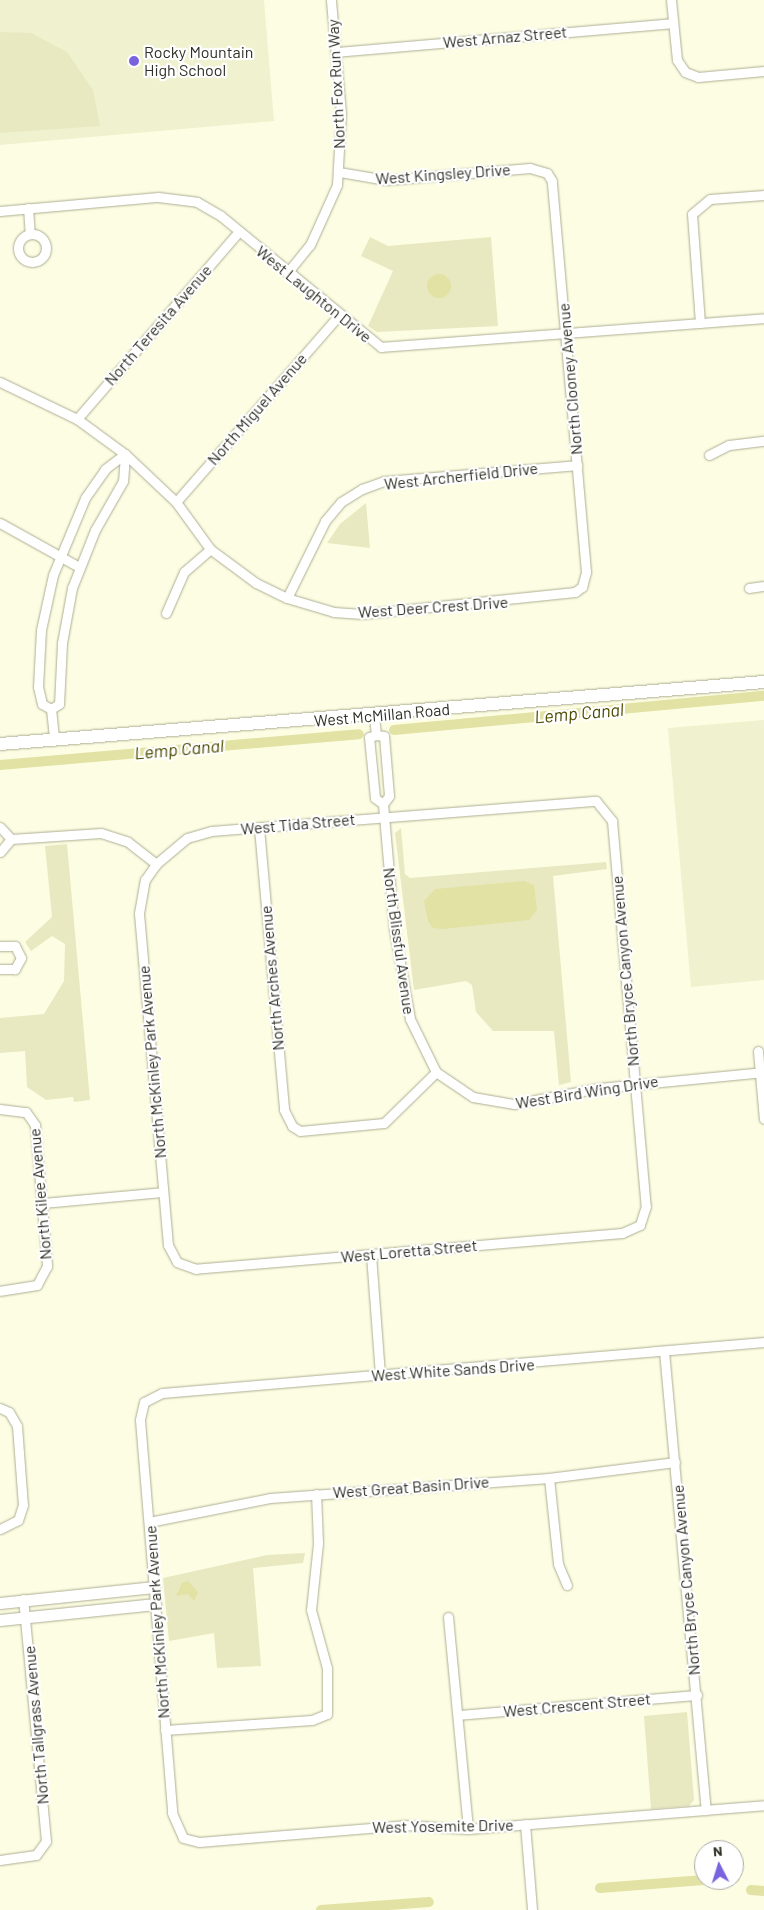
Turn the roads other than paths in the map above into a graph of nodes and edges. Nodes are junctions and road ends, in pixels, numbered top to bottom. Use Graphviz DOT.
graph roads {
  1 [pos="331,0"];
  2 [pos="671,0"];
  3 [pos="674,23"];
  4 [pos="336,52"];
  5 [pos="764,71"];
  6 [pos="339,172"];
  7 [pos="547,173"];
  8 [pos="764,195"];
  9 [pos="28,208"];
  10 [pos="0,211"];
  11 [pos="239,232"];
  12 [pos="30,234"];
  13 [pos="287,273"];
  14 [pos="338,316"];
  15 [pos="764,318"];
  16 [pos="700,324"];
  17 [pos="566,334"];
  18 [pos="0,382"];
  19 [pos="77,419"];
  20 [pos="764,442"];
  21 [pos="125,454"];
  22 [pos="709,455"];
  23 [pos="577,465"];
  24 [pos="176,502"];
  25 [pos="0,522"];
  26 [pos="210,549"];
  27 [pos="59,556"];
  28 [pos="78,567"];
  29 [pos="764,586"];
  30 [pos="582,587"];
  31 [pos="749,588"];
  32 [pos="287,598"];
  33 [pos="166,613"];
  34 [pos="764,682"];
  35 [pos="51,709"];
  36 [pos="374,716"];
  37 [pos="376,735"];
  38 [pos="54,738"];
  39 [pos="0,744"];
  40 [pos="383,804"];
  41 [pos="603,807"];
  42 [pos="384,816"];
  43 [pos="0,826"];
  44 [pos="259,828"];
  45 [pos="10,839"];
  46 [pos="0,852"];
  47 [pos="156,864"];
  48 [pos="0,946"];
  49 [pos="0,969"];
  50 [pos="758,1051"];
  51 [pos="436,1072"];
  52 [pos="762,1072"];
  53 [pos="635,1084"];
  54 [pos="0,1109"];
  55 [pos="764,1119"];
  56 [pos="163,1192"];
  57 [pos="42,1203"];
  58 [pos="640,1225"];
  59 [pos="371,1254"];
  60 [pos="177,1262"];
  61 [pos="0,1291"];
  62 [pos="764,1342"];
  63 [pos="664,1351"];
  64 [pos="380,1375"];
  65 [pos="144,1402"];
  66 [pos="0,1408"];
  67 [pos="675,1462"];
  68 [pos="549,1478"];
  69 [pos="316,1494"];
  70 [pos="149,1522"];
  71 [pos="0,1529"];
  72 [pos="568,1585"];
  73 [pos="154,1587"];
  74 [pos="23,1599"];
  75 [pos="0,1603"];
  76 [pos="155,1604"];
  77 [pos="26,1616"];
  78 [pos="448,1617"];
  79 [pos="0,1620"];
  80 [pos="696,1695"];
  81 [pos="458,1715"];
  82 [pos="165,1730"];
  83 [pos="764,1805"];
  84 [pos="706,1810"];
  85 [pos="525,1824"];
  86 [pos="468,1829"];
  87 [pos="183,1838"];
  88 [pos="0,1860"];
  89 [pos="532,1910"];
  1 -- 4 [label="street, North Fox Run Way"];
  2 -- 3 [label="street"];
  3 -- 4 [label="street, West Arnaz Street"];
  3 -- 5 [label="street"];
  4 -- 6 [label="street, North Fox Run Way"];
  6 -- 7 [label="street, West Kingsley Drive"];
  6 -- 13 [label="street, North Fox Run Way"];
  7 -- 17 [label="street, North Clooney Avenue"];
  8 -- 16 [label="street"];
  9 -- 10 [label="street, West Laughton Drive"];
  9 -- 11 [label="street, West Laughton Drive"];
  9 -- 12 [label="street"];
  11 -- 13 [label="street, West Laughton Drive"];
  11 -- 19 [label="street, North Teresita Avenue"];
  13 -- 14 [label="street, West Laughton Drive"];
  14 -- 17 [label="street, West Laughton Drive"];
  14 -- 24 [label="street, North Miguel Avenue"];
  15 -- 16 [label="street, West Laughton Drive"];
  16 -- 17 [label="street, West Laughton Drive"];
  17 -- 23 [label="street, North Clooney Avenue"];
  18 -- 19 [label="street, West Deer Crest Drive"];
  19 -- 21 [label="street, West Deer Crest Drive"];
  20 -- 22 [label="street"];
  21 -- 24 [label="street, West Deer Crest Drive"];
  21 -- 27 [label="street"];
  21 -- 28 [label="street"];
  23 -- 30 [label="street, North Clooney Avenue"];
  23 -- 32 [label="street, West Archerfield Drive"];
  24 -- 26 [label="street, West Deer Crest Drive"];
  25 -- 27 [label="street"];
  26 -- 32 [label="street, West Deer Crest Drive"];
  26 -- 33 [label="street"];
  27 -- 28 [label="street"];
  27 -- 35 [label="street"];
  28 -- 35 [label="street"];
  29 -- 31 [label="street"];
  30 -- 32 [label="street, West Deer Crest Drive"];
  34 -- 36 [label="main road, West McMillan Road"];
  35 -- 38 [label="street"];
  36 -- 37 [label="street, North Blissful Avenue"];
  36 -- 38 [label="main road, West McMillan Road"];
  37 -- 40 [label="street, North Blissful Avenue"];
  37 -- 40 [label="street, North Blissful Avenue"];
  38 -- 39 [label="main road, West McMillan Road"];
  40 -- 42 [label="street, North Blissful Avenue"];
  41 -- 42 [label="street, West Tida Street"];
  41 -- 53 [label="street, North Bryce Canyon Avenue"];
  42 -- 44 [label="street, West Tida Street"];
  42 -- 51 [label="street, North Blissful Avenue"];
  43 -- 45 [label="street"];
  44 -- 47 [label="street, West Tida Street"];
  44 -- 51 [label="street, North Arches Avenue"];
  45 -- 46 [label="street"];
  45 -- 47 [label="street"];
  47 -- 56 [label="street, North McKinley Park Avenue"];
  48 -- 49 [label="street"];
  50 -- 52 [label="street"];
  51 -- 53 [label="street, West Bird Wing Drive"];
  52 -- 53 [label="street, West Bird Wing Drive"];
  52 -- 55 [label="street"];
  53 -- 58 [label="street, North Bryce Canyon Avenue"];
  54 -- 57 [label="street, North Kilee Avenue"];
  56 -- 57 [label="street"];
  56 -- 60 [label="street, North McKinley Park Avenue"];
  57 -- 61 [label="street, North Kilee Avenue"];
  58 -- 59 [label="street, West Loretta Street"];
  59 -- 60 [label="street, West Loretta Street"];
  59 -- 64 [label="street"];
  62 -- 63 [label="street, West White Sands Drive"];
  63 -- 64 [label="street, West White Sands Drive"];
  63 -- 67 [label="street, North Bryce Canyon Avenue"];
  64 -- 65 [label="street, West White Sands Drive"];
  65 -- 70 [label="street, North McKinley Park Avenue"];
  66 -- 71 [label="street"];
  67 -- 68 [label="street, West Great Basin Drive"];
  67 -- 80 [label="street, North Bryce Canyon Avenue"];
  68 -- 69 [label="street, West Great Basin Drive"];
  68 -- 72 [label="street"];
  69 -- 70 [label="street, West Great Basin Drive"];
  69 -- 82 [label="street"];
  70 -- 73 [label="street, North McKinley Park Avenue"];
  73 -- 74 [label="street"];
  73 -- 76 [label="street, North McKinley Park Avenue"];
  74 -- 75 [label="street"];
  74 -- 77 [label="street, North Tallgrass Avenue"];
  76 -- 77 [label="street"];
  76 -- 82 [label="street, North McKinley Park Avenue"];
  77 -- 79 [label="street"];
  77 -- 88 [label="street, North Tallgrass Avenue"];
  78 -- 81 [label="street"];
  80 -- 81 [label="street, West Crescent Street"];
  80 -- 84 [label="street, North Bryce Canyon Avenue"];
  81 -- 86 [label="street"];
  82 -- 87 [label="street, North McKinley Park Avenue"];
  83 -- 84 [label="street, West Yosemite Drive"];
  84 -- 85 [label="street, West Yosemite Drive"];
  85 -- 86 [label="street, West Yosemite Drive"];
  85 -- 89 [label="street"];
  86 -- 87 [label="street, West Yosemite Drive"];
}
